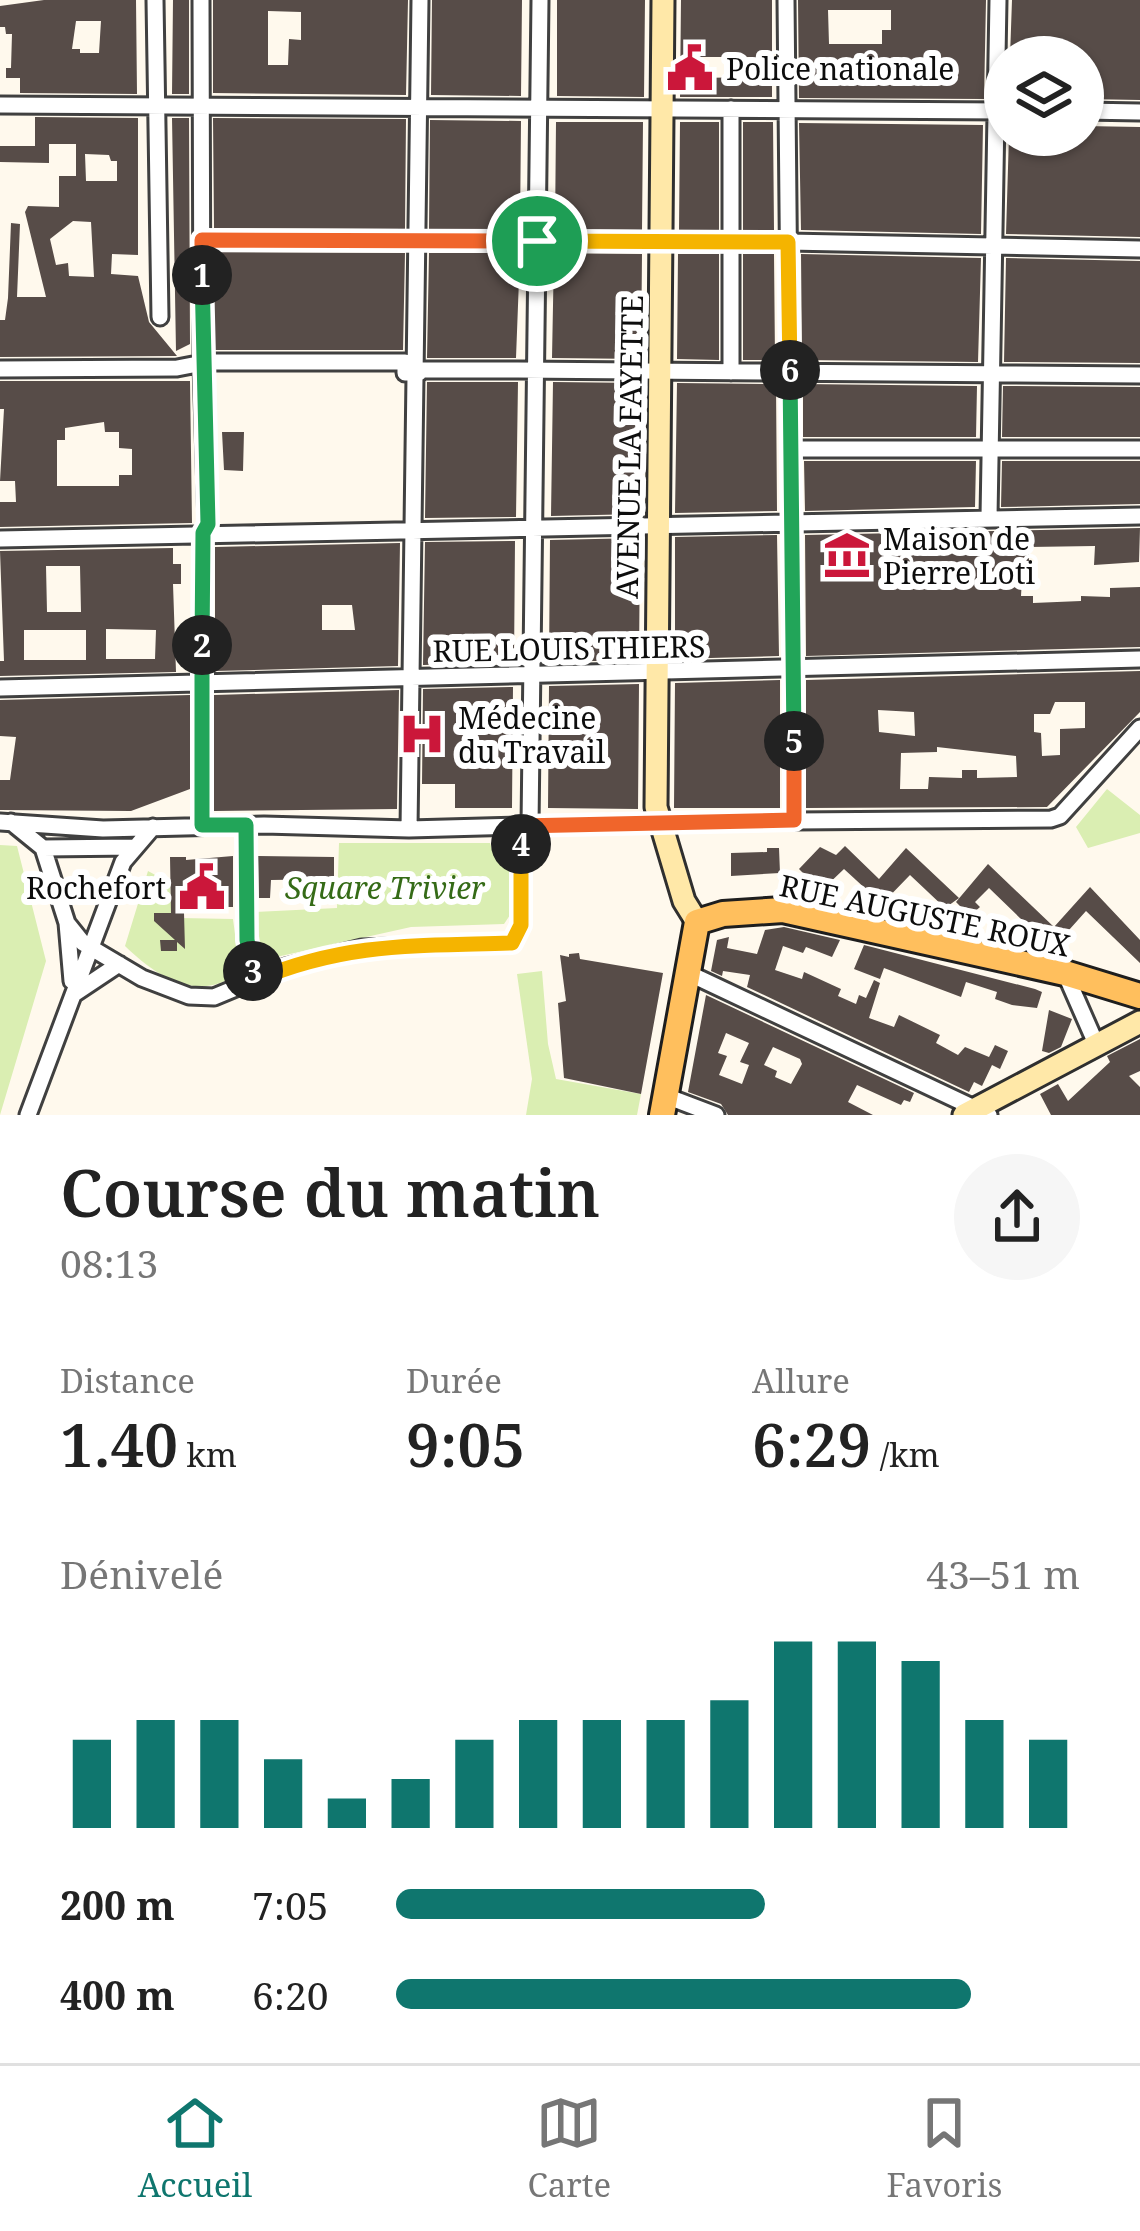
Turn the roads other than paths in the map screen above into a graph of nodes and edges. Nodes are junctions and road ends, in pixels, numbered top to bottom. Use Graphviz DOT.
graph roads {
  1 [pos="154,0"];
  2 [pos="202,0"];
  3 [pos="420,0"];
  4 [pos="540,0"];
  5 [pos="663,0"];
  6 [pos="786,0"];
  7 [pos="998,0"];
  8 [pos="999,36"];
  9 [pos="0,105"];
  10 [pos="156,106"];
  11 [pos="202,106"];
  12 [pos="419,107"];
  13 [pos="539,108"];
  14 [pos="662,109"];
  15 [pos="731,110"];
  16 [pos="787,110"];
  17 [pos="984,111"];
  18 [pos="1104,111"];
  19 [pos="1140,112"];
  20 [pos="999,156"];
  21 [pos="202,240"];
  22 [pos="417,241"];
  23 [pos="537,241"];
  24 [pos="661,242"];
  25 [pos="731,242"];
  26 [pos="788,242"];
  27 [pos="994,245"];
  28 [pos="1140,249"];
  29 [pos="160,317"];
  30 [pos="202,365"];
  31 [pos="0,369"];
  32 [pos="536,370"];
  33 [pos="660,372"];
  34 [pos="731,372"];
  35 [pos="416,373"];
  36 [pos="790,373"];
  37 [pos="992,373"];
  38 [pos="1140,375"];
  39 [pos="990,448"];
  40 [pos="791,449"];
  41 [pos="1140,449"];
  42 [pos="1140,516"];
  43 [pos="989,517"];
  44 [pos="792,522"];
  45 [pos="658,526"];
  46 [pos="534,528"];
  47 [pos="413,529"];
  48 [pos="203,533"];
  49 [pos="0,539"];
  50 [pos="1140,659"];
  51 [pos="793,669"];
  52 [pos="657,673"];
  53 [pos="532,676"];
  54 [pos="411,678"];
  55 [pos="202,684"];
  56 [pos="0,688"];
  57 [pos="1140,728"];
  58 [pos="794,820"];
  59 [pos="5,822"];
  60 [pos="657,822"];
  61 [pos="202,825"];
  62 [pos="246,825"];
  63 [pos="525,826"];
  64 [pos="153,827"];
  65 [pos="103,829"];
  66 [pos="409,829"];
  67 [pos="44,848"];
  68 [pos="119,854"];
  69 [pos="697,922"];
  70 [pos="68,923"];
  71 [pos="90,947"];
  72 [pos="119,964"];
  73 [pos="688,973"];
  74 [pos="1065,973"];
  75 [pos="256,980"];
  76 [pos="71,996"];
  77 [pos="1140,996"];
  78 [pos="1140,1022"];
  79 [pos="1097,1046"];
  80 [pos="664,1106"];
  81 [pos="976,1113"];
  82 [pos="28,1115"];
  83 [pos="716,1115"];
  1 -- 10 [label="street"];
  2 -- 11 [label="street"];
  3 -- 12 [label="street"];
  4 -- 13 [label="street"];
  5 -- 14 [label="street, AVENUE LA FAYETTE"];
  6 -- 16 [label="street"];
  7 -- 8 [label="street"];
  9 -- 10 [label="street"];
  10 -- 11 [label="street"];
  10 -- 29 [label="street"];
  11 -- 12 [label="street"];
  11 -- 21 [label="street"];
  12 -- 13 [label="street"];
  12 -- 22 [label="street"];
  13 -- 14 [label="street"];
  13 -- 23 [label="street"];
  14 -- 15 [label="street"];
  14 -- 24 [label="street, AVENUE LA FAYETTE"];
  15 -- 16 [label="street"];
  15 -- 25 [label="street"];
  16 -- 17 [label="street"];
  16 -- 26 [label="street"];
  18 -- 19 [label="street"];
  20 -- 27 [label="street"];
  21 -- 22 [label="street"];
  21 -- 30 [label="street"];
  22 -- 23 [label="street"];
  22 -- 35 [label="street"];
  23 -- 24 [label="street"];
  23 -- 32 [label="street"];
  24 -- 25 [label="street"];
  24 -- 33 [label="street, AVENUE LA FAYETTE"];
  25 -- 26 [label="street"];
  25 -- 34 [label="street"];
  26 -- 27 [label="street"];
  26 -- 36 [label="street"];
  27 -- 28 [label="street"];
  27 -- 37 [label="street"];
  30 -- 31 [label="street"];
  30 -- 35 [label="street"];
  30 -- 48 [label="street"];
  32 -- 33 [label="street"];
  32 -- 35 [label="street"];
  32 -- 46 [label="street"];
  33 -- 34 [label="street"];
  33 -- 45 [label="street, AVENUE LA FAYETTE"];
  34 -- 36 [label="street"];
  35 -- 47 [label="street"];
  36 -- 37 [label="street"];
  36 -- 40 [label="street"];
  37 -- 38 [label="street"];
  37 -- 39 [label="street"];
  39 -- 40 [label="street"];
  39 -- 41 [label="street"];
  39 -- 43 [label="street"];
  40 -- 44 [label="street"];
  42 -- 43 [label="street"];
  43 -- 44 [label="street"];
  44 -- 45 [label="street"];
  44 -- 51 [label="street"];
  45 -- 46 [label="street"];
  45 -- 52 [label="street, AVENUE LA FAYETTE"];
  46 -- 47 [label="street"];
  46 -- 53 [label="street"];
  47 -- 48 [label="street"];
  47 -- 54 [label="street"];
  48 -- 49 [label="street"];
  48 -- 55 [label="street"];
  50 -- 51 [label="street, RUE LOUIS THIERS"];
  51 -- 52 [label="street, RUE LOUIS THIERS"];
  51 -- 58 [label="street"];
  52 -- 53 [label="street, RUE LOUIS THIERS"];
  52 -- 60 [label="street, AVENUE LA FAYETTE"];
  53 -- 54 [label="street, RUE LOUIS THIERS"];
  53 -- 63 [label="street"];
  54 -- 55 [label="street, RUE LOUIS THIERS"];
  54 -- 66 [label="street"];
  55 -- 56 [label="street, RUE LOUIS THIERS"];
  55 -- 61 [label="street"];
  57 -- 58 [label="street"];
  58 -- 60 [label="street"];
  59 -- 65 [label="street"];
  59 -- 67 [label="street"];
  60 -- 63 [label="street"];
  60 -- 69 [label="street, AVENUE LA FAYETTE"];
  61 -- 62 [label="street"];
  61 -- 64 [label="street"];
  62 -- 66 [label="street"];
  62 -- 75 [label="street"];
  63 -- 66 [label="street"];
  63 -- 75 [label="street"];
  64 -- 65 [label="street"];
  64 -- 68 [label="street"];
  65 -- 67 [label="street"];
  65 -- 68 [label="street"];
  67 -- 68 [label="street"];
  67 -- 70 [label="street"];
  68 -- 71 [label="street"];
  69 -- 73 [label="main road"];
  69 -- 74 [label="main road, RUE AUGUSTE ROUX"];
  70 -- 71 [label="street"];
  70 -- 76 [label="street"];
  71 -- 72 [label="street"];
  71 -- 76 [label="street"];
  72 -- 75 [label="street"];
  72 -- 76 [label="street"];
  73 -- 80 [label="main road"];
  73 -- 81 [label="street"];
  74 -- 77 [label="main road, RUE AUGUSTE ROUX"];
  74 -- 79 [label="street"];
  76 -- 82 [label="street"];
  78 -- 79 [label="street"];
  79 -- 81 [label="street"];
  80 -- 83 [label="street"];
}
